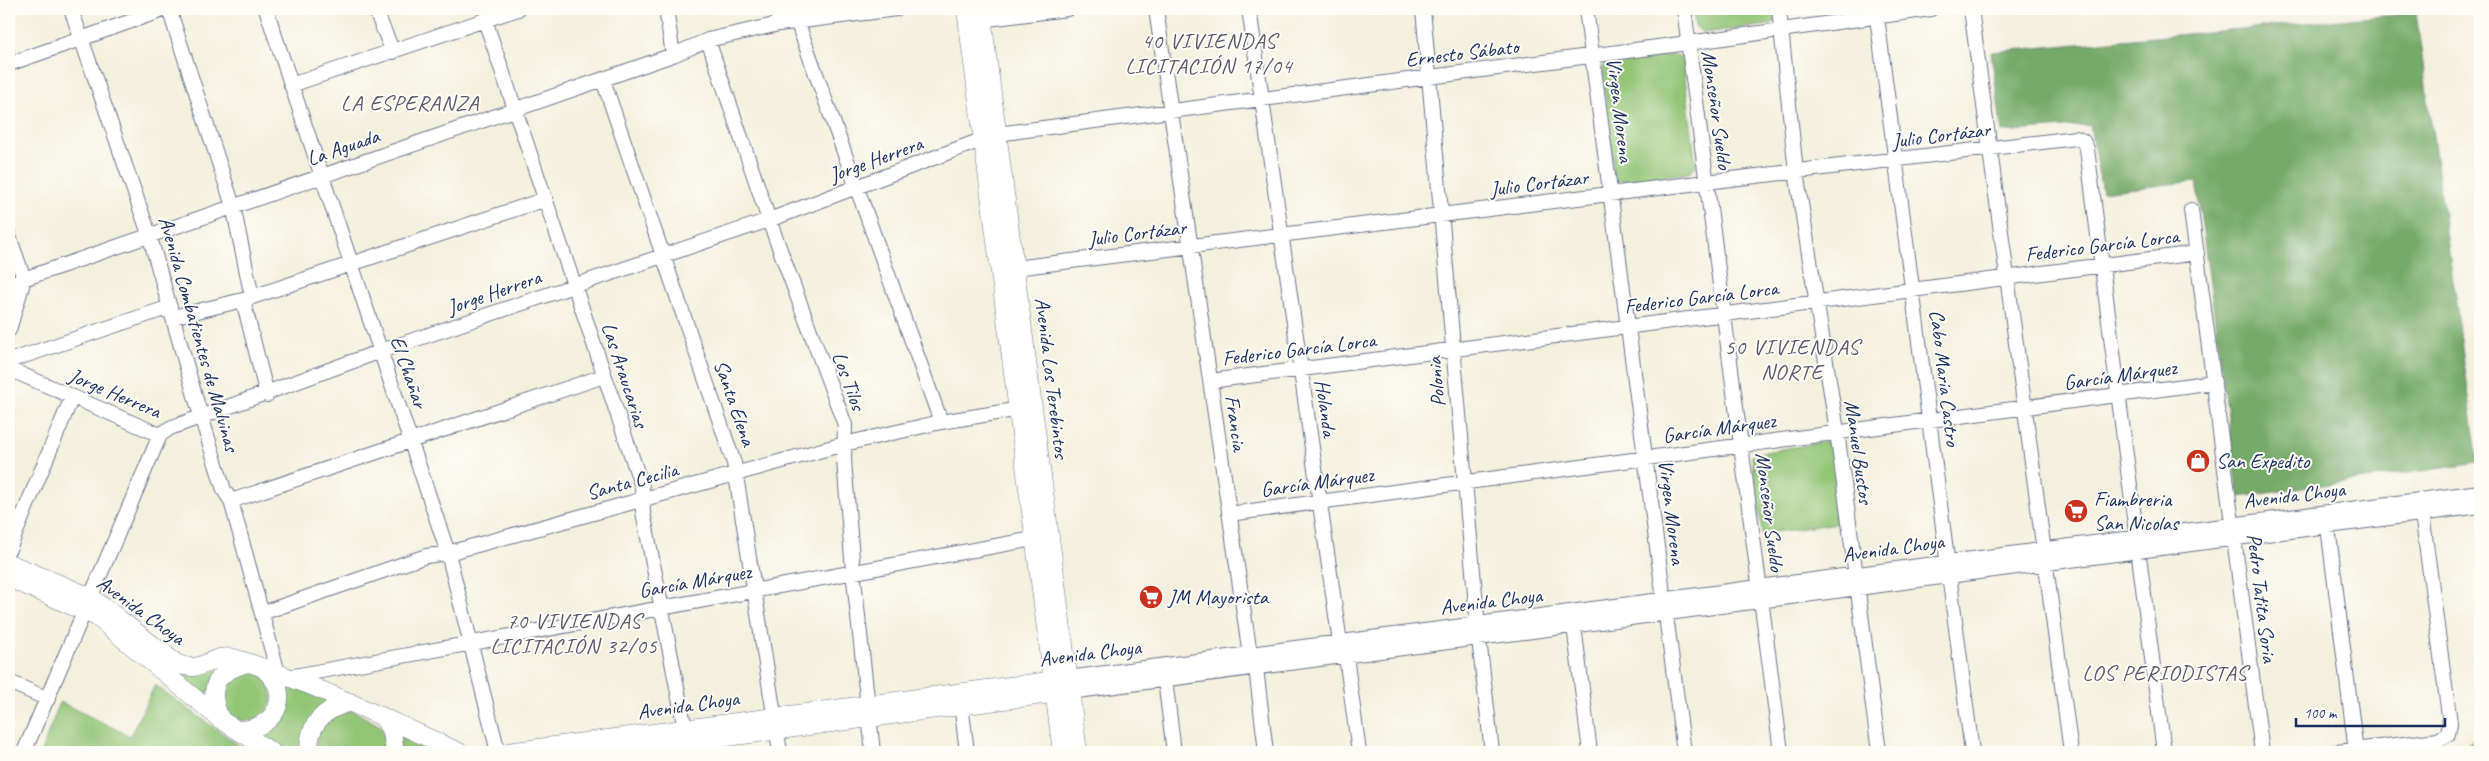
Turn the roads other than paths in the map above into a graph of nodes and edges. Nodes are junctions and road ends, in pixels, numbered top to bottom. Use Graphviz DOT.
graph roads {
  1 [pos="71,9"];
  2 [pos="167,9"];
  3 [pos="266,9"];
  4 [pos="375,9"];
  5 [pos="518,9"];
  6 [pos="666,9"];
  7 [pos="777,9"];
  8 [pos="896,9"];
  9 [pos="1067,9"];
  10 [pos="1156,9"];
  11 [pos="1249,9"];
  12 [pos="1423,9"];
  13 [pos="1586,9"];
  14 [pos="1684,9"];
  15 [pos="1779,9"];
  16 [pos="1931,9"];
  17 [pos="1972,9"];
  18 [pos="1876,12"];
  19 [pos="974,15"];
  20 [pos="485,20"];
  21 [pos="797,21"];
  22 [pos="779,24"];
  23 [pos="1782,29"];
  24 [pos="82,39"];
  25 [pos="708,40"];
  26 [pos="1688,43"];
  27 [pos="393,52"];
  28 [pos="673,55"];
  29 [pos="1592,56"];
  30 [pos="9,64"];
  31 [pos="1429,77"];
  32 [pos="603,80"];
  33 [pos="292,85"];
  34 [pos="1261,99"];
  35 [pos="515,110"];
  36 [pos="1171,111"];
  37 [pos="990,137"];
  38 [pos="1991,148"];
  39 [pos="1896,160"];
  40 [pos="1796,172"];
  41 [pos="322,175"];
  42 [pos="1706,182"];
  43 [pos="856,187"];
  44 [pos="1610,194"];
  45 [pos="546,199"];
  46 [pos="233,206"];
  47 [pos="2191,210"];
  48 [pos="1441,215"];
  49 [pos="769,220"];
  50 [pos="149,234"];
  51 [pos="1281,235"];
  52 [pos="9,236"];
  53 [pos="1190,246"];
  54 [pos="2197,253"];
  55 [pos="662,256"];
  56 [pos="352,264"];
  57 [pos="2102,266"];
  58 [pos="1007,269"];
  59 [pos="2009,277"];
  60 [pos="24,279"];
  61 [pos="9,284"];
  62 [pos="575,285"];
  63 [pos="1913,289"];
  64 [pos="247,298"];
  65 [pos="1816,302"];
  66 [pos="171,312"];
  67 [pos="1724,314"];
  68 [pos="1628,327"];
  69 [pos="9,330"];
  70 [pos="1453,349"];
  71 [pos="381,352"];
  72 [pos="9,361"];
  73 [pos="9,369"];
  74 [pos="1300,369"];
  75 [pos="604,376"];
  76 [pos="1210,381"];
  77 [pos="2214,382"];
  78 [pos="267,395"];
  79 [pos="72,396"];
  80 [pos="2118,396"];
  81 [pos="1025,408"];
  82 [pos="2025,408"];
  83 [pos="202,416"];
  84 [pos="1930,420"];
  85 [pos="941,422"];
  86 [pos="1837,431"];
  87 [pos="160,435"];
  88 [pos="411,440"];
  89 [pos="844,444"];
  90 [pos="1741,445"];
  91 [pos="1645,458"];
  92 [pos="736,474"];
  93 [pos="1465,482"];
  94 [pos="2480,492"];
  95 [pos="642,499"];
  96 [pos="231,501"];
  97 [pos="2421,501"];
  98 [pos="1320,502"];
  99 [pos="2480,506"];
  100 [pos="2326,513"];
  101 [pos="1229,514"];
  102 [pos="2423,515"];
  103 [pos="2233,525"];
  104 [pos="2328,528"];
  105 [pos="1042,537"];
  106 [pos="2136,538"];
  107 [pos="2235,540"];
  108 [pos="9,548"];
  109 [pos="2044,550"];
  110 [pos="2138,552"];
  111 [pos="448,553"];
  112 [pos="9,562"];
  113 [pos="1948,563"];
  114 [pos="2046,564"];
  115 [pos="853,571"];
  116 [pos="1950,577"];
  117 [pos="9,578"];
  118 [pos="1857,582"];
  119 [pos="755,590"];
  120 [pos="1761,596"];
  121 [pos="89,604"];
  122 [pos="662,607"];
  123 [pos="1664,608"];
  124 [pos="262,613"];
  125 [pos="1574,626"];
  126 [pos="1478,632"];
  127 [pos="471,642"];
  128 [pos="1340,643"];
  129 [pos="1346,656"];
  130 [pos="1253,661"];
  131 [pos="270,671"];
  132 [pos="1165,680"];
  133 [pos="9,682"];
  134 [pos="1062,686"];
  135 [pos="48,699"];
  136 [pos="960,699"];
  137 [pos="350,702"];
  138 [pos="868,711"];
  139 [pos="382,716"];
  140 [pos="221,720"];
  141 [pos="777,724"];
  142 [pos="238,730"];
  143 [pos="686,741"];
  144 [pos="594,747"];
  145 [pos="2356,751"];
  146 [pos="24,752"];
  147 [pos="272,752"];
  148 [pos="309,752"];
  149 [pos="395,752"];
  150 [pos="459,752"];
  151 [pos="498,752"];
  152 [pos="508,752"];
  153 [pos="615,752"];
  154 [pos="780,752"];
  155 [pos="873,752"];
  156 [pos="967,752"];
  157 [pos="1062,752"];
  158 [pos="1078,752"];
  159 [pos="1174,752"];
  160 [pos="1266,752"];
  161 [pos="1359,752"];
  162 [pos="1488,752"];
  163 [pos="1590,752"];
  164 [pos="1684,752"];
  165 [pos="1781,752"];
  166 [pos="1879,752"];
  167 [pos="1972,752"];
  168 [pos="2070,752"];
  169 [pos="2164,752"];
  170 [pos="2262,752"];
  171 [pos="2337,752"];
  1 -- 24 [label="street, Avenida Combatientes de Malvinas"];
  2 -- 24 [label="street"];
  2 -- 46 [label="street"];
  3 -- 33 [label="street, El Chañar"];
  4 -- 27 [label="street"];
  5 -- 20 [label="street"];
  6 -- 28 [label="street"];
  7 -- 22 [label="street"];
  8 -- 21 [label="street, La Aguada"];
  9 -- 19 [label="street"];
  10 -- 36 [label="street, Francia"];
  11 -- 34 [label="street, Holanda"];
  12 -- 31 [label="street, Polonia"];
  13 -- 29 [label="street, Virgen Morena"];
  14 -- 26 [label="street, Monseñor Sueldo"];
  15 -- 23 [label="street, Manuel Bustos"];
  16 -- 18 [label="street, Ernesto Sábato"];
  17 -- 38 [label="street"];
  18 -- 23 [label="street, Ernesto Sábato"];
  18 -- 39 [label="street, Cabo Maria Castro"];
  19 -- 37 [label="main road, Avenida Los Terebintos"];
  20 -- 27 [label="street"];
  20 -- 35 [label="street, Las Araucarias"];
  21 -- 22 [label="street, La Aguada"];
  21 -- 43 [label="street"];
  22 -- 25 [label="street, La Aguada"];
  23 -- 26 [label="street, Ernesto Sábato"];
  23 -- 40 [label="street, Manuel Bustos"];
  24 -- 30 [label="street"];
  24 -- 50 [label="street, Avenida Combatientes de Malvinas"];
  25 -- 28 [label="street, La Aguada"];
  25 -- 49 [label="street, Los Tilos"];
  26 -- 29 [label="street, Ernesto Sábato"];
  26 -- 42 [label="street, Monseñor Sueldo"];
  27 -- 33 [label="street"];
  28 -- 32 [label="street, La Aguada"];
  29 -- 31 [label="street, Ernesto Sábato"];
  29 -- 44 [label="street, Virgen Morena"];
  31 -- 34 [label="street, Ernesto Sábato"];
  31 -- 48 [label="street, Polonia"];
  32 -- 35 [label="street, La Aguada"];
  32 -- 55 [label="street, Santa Elena"];
  33 -- 41 [label="street, El Chañar"];
  34 -- 36 [label="street, Ernesto Sábato"];
  34 -- 51 [label="street, Holanda"];
  35 -- 41 [label="street, La Aguada"];
  35 -- 45 [label="street, Las Araucarias"];
  36 -- 37 [label="street, Ernesto Sábato"];
  36 -- 53 [label="street, Francia"];
  37 -- 43 [label="street, Jorge Herrera"];
  37 -- 58 [label="main road, Avenida Los Terebintos"];
  38 -- 39 [label="street, Julio Cortázar"];
  38 -- 57 [label="street, Julio Cortázar"];
  38 -- 59 [label="street"];
  39 -- 40 [label="street, Julio Cortázar"];
  39 -- 63 [label="street, Cabo Maria Castro"];
  40 -- 42 [label="street, Julio Cortázar"];
  40 -- 65 [label="street, Manuel Bustos"];
  41 -- 46 [label="street, La Aguada"];
  41 -- 56 [label="street, El Chañar"];
  42 -- 44 [label="street, Julio Cortázar"];
  42 -- 67 [label="street, Monseñor Sueldo"];
  43 -- 49 [label="street, Jorge Herrera"];
  43 -- 85 [label="street"];
  44 -- 48 [label="street, Julio Cortázar"];
  44 -- 68 [label="street, Virgen Morena"];
  45 -- 56 [label="street"];
  45 -- 62 [label="street, Las Araucarias"];
  46 -- 50 [label="street, La Aguada"];
  46 -- 64 [label="street"];
  47 -- 54 [label="street, Pedro Tatita Soria"];
  48 -- 51 [label="street, Julio Cortázar"];
  48 -- 70 [label="street, Polonia"];
  49 -- 55 [label="street, Jorge Herrera"];
  49 -- 89 [label="street, Los Tilos"];
  50 -- 60 [label="street, La Aguada"];
  50 -- 66 [label="street, Avenida Combatientes de Malvinas"];
  51 -- 53 [label="street, Julio Cortázar"];
  51 -- 74 [label="street, Holanda"];
  52 -- 60 [label="street"];
  53 -- 58 [label="street, Julio Cortázar"];
  53 -- 76 [label="street, Francia"];
  54 -- 57 [label="street, Federico García Lorca"];
  54 -- 77 [label="street, Pedro Tatita Soria"];
  55 -- 62 [label="street, Jorge Herrera"];
  55 -- 92 [label="street, Santa Elena"];
  56 -- 64 [label="street"];
  56 -- 71 [label="street, El Chañar"];
  57 -- 59 [label="street, Federico García Lorca"];
  57 -- 80 [label="street"];
  58 -- 81 [label="main road, Avenida Los Terebintos"];
  59 -- 63 [label="street, Federico García Lorca"];
  59 -- 82 [label="street"];
  60 -- 61 [label="street, La Aguada"];
  60 -- 69 [label="street"];
  62 -- 71 [label="street, Jorge Herrera"];
  62 -- 75 [label="street, Las Araucarias"];
  63 -- 65 [label="street, Federico García Lorca"];
  63 -- 84 [label="street, Cabo Maria Castro"];
  64 -- 66 [label="street"];
  64 -- 78 [label="street"];
  65 -- 67 [label="street, Federico García Lorca"];
  65 -- 86 [label="street, Manuel Bustos"];
  66 -- 72 [label="street"];
  66 -- 83 [label="street, Avenida Combatientes de Malvinas"];
  67 -- 68 [label="street, Federico García Lorca"];
  67 -- 90 [label="street, Monseñor Sueldo"];
  68 -- 70 [label="street, Federico García Lorca"];
  68 -- 91 [label="street, Virgen Morena"];
  70 -- 74 [label="street, Federico García Lorca"];
  70 -- 93 [label="street, Polonia"];
  71 -- 78 [label="street, Jorge Herrera"];
  71 -- 88 [label="street, El Chañar"];
  73 -- 79 [label="street, Jorge Herrera"];
  74 -- 76 [label="street, Federico García Lorca"];
  74 -- 98 [label="street, Holanda"];
  75 -- 88 [label="street"];
  75 -- 95 [label="street, Las Araucarias"];
  76 -- 101 [label="street, Francia"];
  77 -- 80 [label="street, García Márquez"];
  77 -- 103 [label="street, Pedro Tatita Soria"];
  78 -- 83 [label="street, Jorge Herrera"];
  79 -- 87 [label="street, Jorge Herrera"];
  79 -- 108 [label="street"];
  80 -- 82 [label="street, García Márquez"];
  80 -- 106 [label="street"];
  81 -- 85 [label="street, Santa Cecilia"];
  81 -- 105 [label="main road, Avenida Los Terebintos"];
  82 -- 84 [label="street, García Márquez"];
  82 -- 109 [label="street"];
  83 -- 87 [label="street, Jorge Herrera"];
  83 -- 96 [label="street, Avenida Combatientes de Malvinas"];
  84 -- 86 [label="street, García Márquez"];
  84 -- 113 [label="street, Cabo Maria Castro"];
  85 -- 89 [label="street, Santa Cecilia"];
  86 -- 90 [label="street, García Márquez"];
  86 -- 118 [label="street, Manuel Bustos"];
  87 -- 121 [label="street"];
  88 -- 96 [label="street"];
  88 -- 111 [label="street, El Chañar"];
  89 -- 92 [label="street, Santa Cecilia"];
  89 -- 115 [label="street, Los Tilos"];
  90 -- 91 [label="street, García Márquez"];
  90 -- 120 [label="street, Monseñor Sueldo"];
  91 -- 93 [label="street, García Márquez"];
  91 -- 123 [label="street, Virgen Morena"];
  92 -- 95 [label="street, Santa Cecilia"];
  92 -- 119 [label="street, Santa Elena"];
  93 -- 98 [label="street, García Márquez"];
  93 -- 126 [label="street, Polonia"];
  94 -- 97 [label="street, Avenida Choya"];
  95 -- 111 [label="street, Santa Cecilia"];
  95 -- 122 [label="street, Las Araucarias"];
  96 -- 124 [label="street, Avenida Combatientes de Malvinas"];
  97 -- 100 [label="street, Avenida Choya"];
  97 -- 102 [label="street"];
  98 -- 101 [label="street, García Márquez"];
  98 -- 128 [label="street, Holanda"];
  99 -- 102 [label="street, Avenida Choya"];
  100 -- 103 [label="street, Avenida Choya"];
  100 -- 104 [label="street"];
  101 -- 130 [label="street, Francia"];
  102 -- 104 [label="street, Avenida Choya"];
  102 -- 145 [label="street"];
  103 -- 106 [label="street, Avenida Choya"];
  103 -- 107 [label="street, Pedro Tatita Soria"];
  104 -- 107 [label="street, Avenida Choya"];
  104 -- 145 [label="street"];
  105 -- 115 [label="street, García Márquez"];
  105 -- 134 [label="main road, Avenida Los Terebintos"];
  106 -- 109 [label="street, Avenida Choya"];
  106 -- 110 [label="street"];
  107 -- 110 [label="street, Avenida Choya"];
  107 -- 170 [label="street, Pedro Tatita Soria"];
  109 -- 113 [label="street, Avenida Choya"];
  109 -- 114 [label="street"];
  110 -- 114 [label="street, Avenida Choya"];
  110 -- 169 [label="street"];
  111 -- 124 [label="street, Santa Cecilia"];
  111 -- 127 [label="street, El Chañar"];
  112 -- 121 [label="main road, Avenida Choya"];
  113 -- 116 [label="street, Cabo Maria Castro"];
  113 -- 118 [label="street, Avenida Choya"];
  114 -- 116 [label="street, Avenida Choya"];
  114 -- 168 [label="street"];
  115 -- 119 [label="street, García Márquez"];
  115 -- 138 [label="street, Los Tilos"];
  116 -- 118 [label="street, Avenida Choya"];
  116 -- 167 [label="street, Cabo Maria Castro"];
  117 -- 121 [label="main road, Avenida Choya"];
  118 -- 120 [label="street, Avenida Choya"];
  118 -- 166 [label="street, Manuel Bustos"];
  119 -- 122 [label="street, García Márquez"];
  119 -- 141 [label="street, Santa Elena"];
  120 -- 123 [label="street, Avenida Choya"];
  120 -- 165 [label="street, Monseñor Sueldo"];
  121 -- 131 [label="main road, Avenida Choya"];
  121 -- 135 [label="street"];
  121 -- 140 [label="main road, Avenida Choya"];
  122 -- 127 [label="street, García Márquez"];
  122 -- 143 [label="street, Las Araucarias"];
  123 -- 125 [label="street, Avenida Choya"];
  123 -- 126 [label="street, Avenida Choya"];
  123 -- 164 [label="street, Virgen Morena"];
  124 -- 131 [label="street, Avenida Combatientes de Malvinas"];
  125 -- 126 [label="street, Avenida Choya"];
  125 -- 163 [label="street"];
  126 -- 128 [label="street, Avenida Choya"];
  126 -- 129 [label="street, Avenida Choya"];
  126 -- 162 [label="street, Polonia"];
  127 -- 131 [label="street, García Márquez"];
  127 -- 151 [label="street, El Chañar"];
  128 -- 129 [label="street, Holanda"];
  128 -- 130 [label="street, Avenida Choya"];
  129 -- 130 [label="street, Avenida Choya"];
  129 -- 161 [label="street, Holanda"];
  130 -- 132 [label="street, Avenida Choya"];
  130 -- 134 [label="street, Avenida Choya"];
  130 -- 160 [label="street, Francia"];
  131 -- 137 [label="main road, Avenida Choya"];
  131 -- 140 [label="main road"];
  131 -- 142 [label="main road"];
  132 -- 134 [label="street, Avenida Choya"];
  132 -- 159 [label="street"];
  133 -- 135 [label="street"];
  134 -- 136 [label="main road, Avenida Choya"];
  134 -- 157 [label="main road, Avenida Los Terebintos"];
  134 -- 158 [label="main road, Avenida Los Terebintos"];
  135 -- 146 [label="street"];
  136 -- 138 [label="main road, Avenida Choya"];
  136 -- 156 [label="street"];
  137 -- 139 [label="main road, Avenida Choya"];
  137 -- 148 [label="main road"];
  138 -- 141 [label="main road, Avenida Choya"];
  138 -- 155 [label="street, Los Tilos"];
  139 -- 149 [label="main road"];
  139 -- 150 [label="main road"];
  140 -- 142 [label="main road"];
  141 -- 143 [label="main road, Avenida Choya"];
  141 -- 154 [label="street, Santa Elena"];
  142 -- 147 [label="main road"];
  143 -- 144 [label="main road, Avenida Choya"];
  143 -- 153 [label="main road, Avenida Choya"];
  144 -- 152 [label="main road, Avenida Choya"];
  145 -- 171 [label="street"];
}
